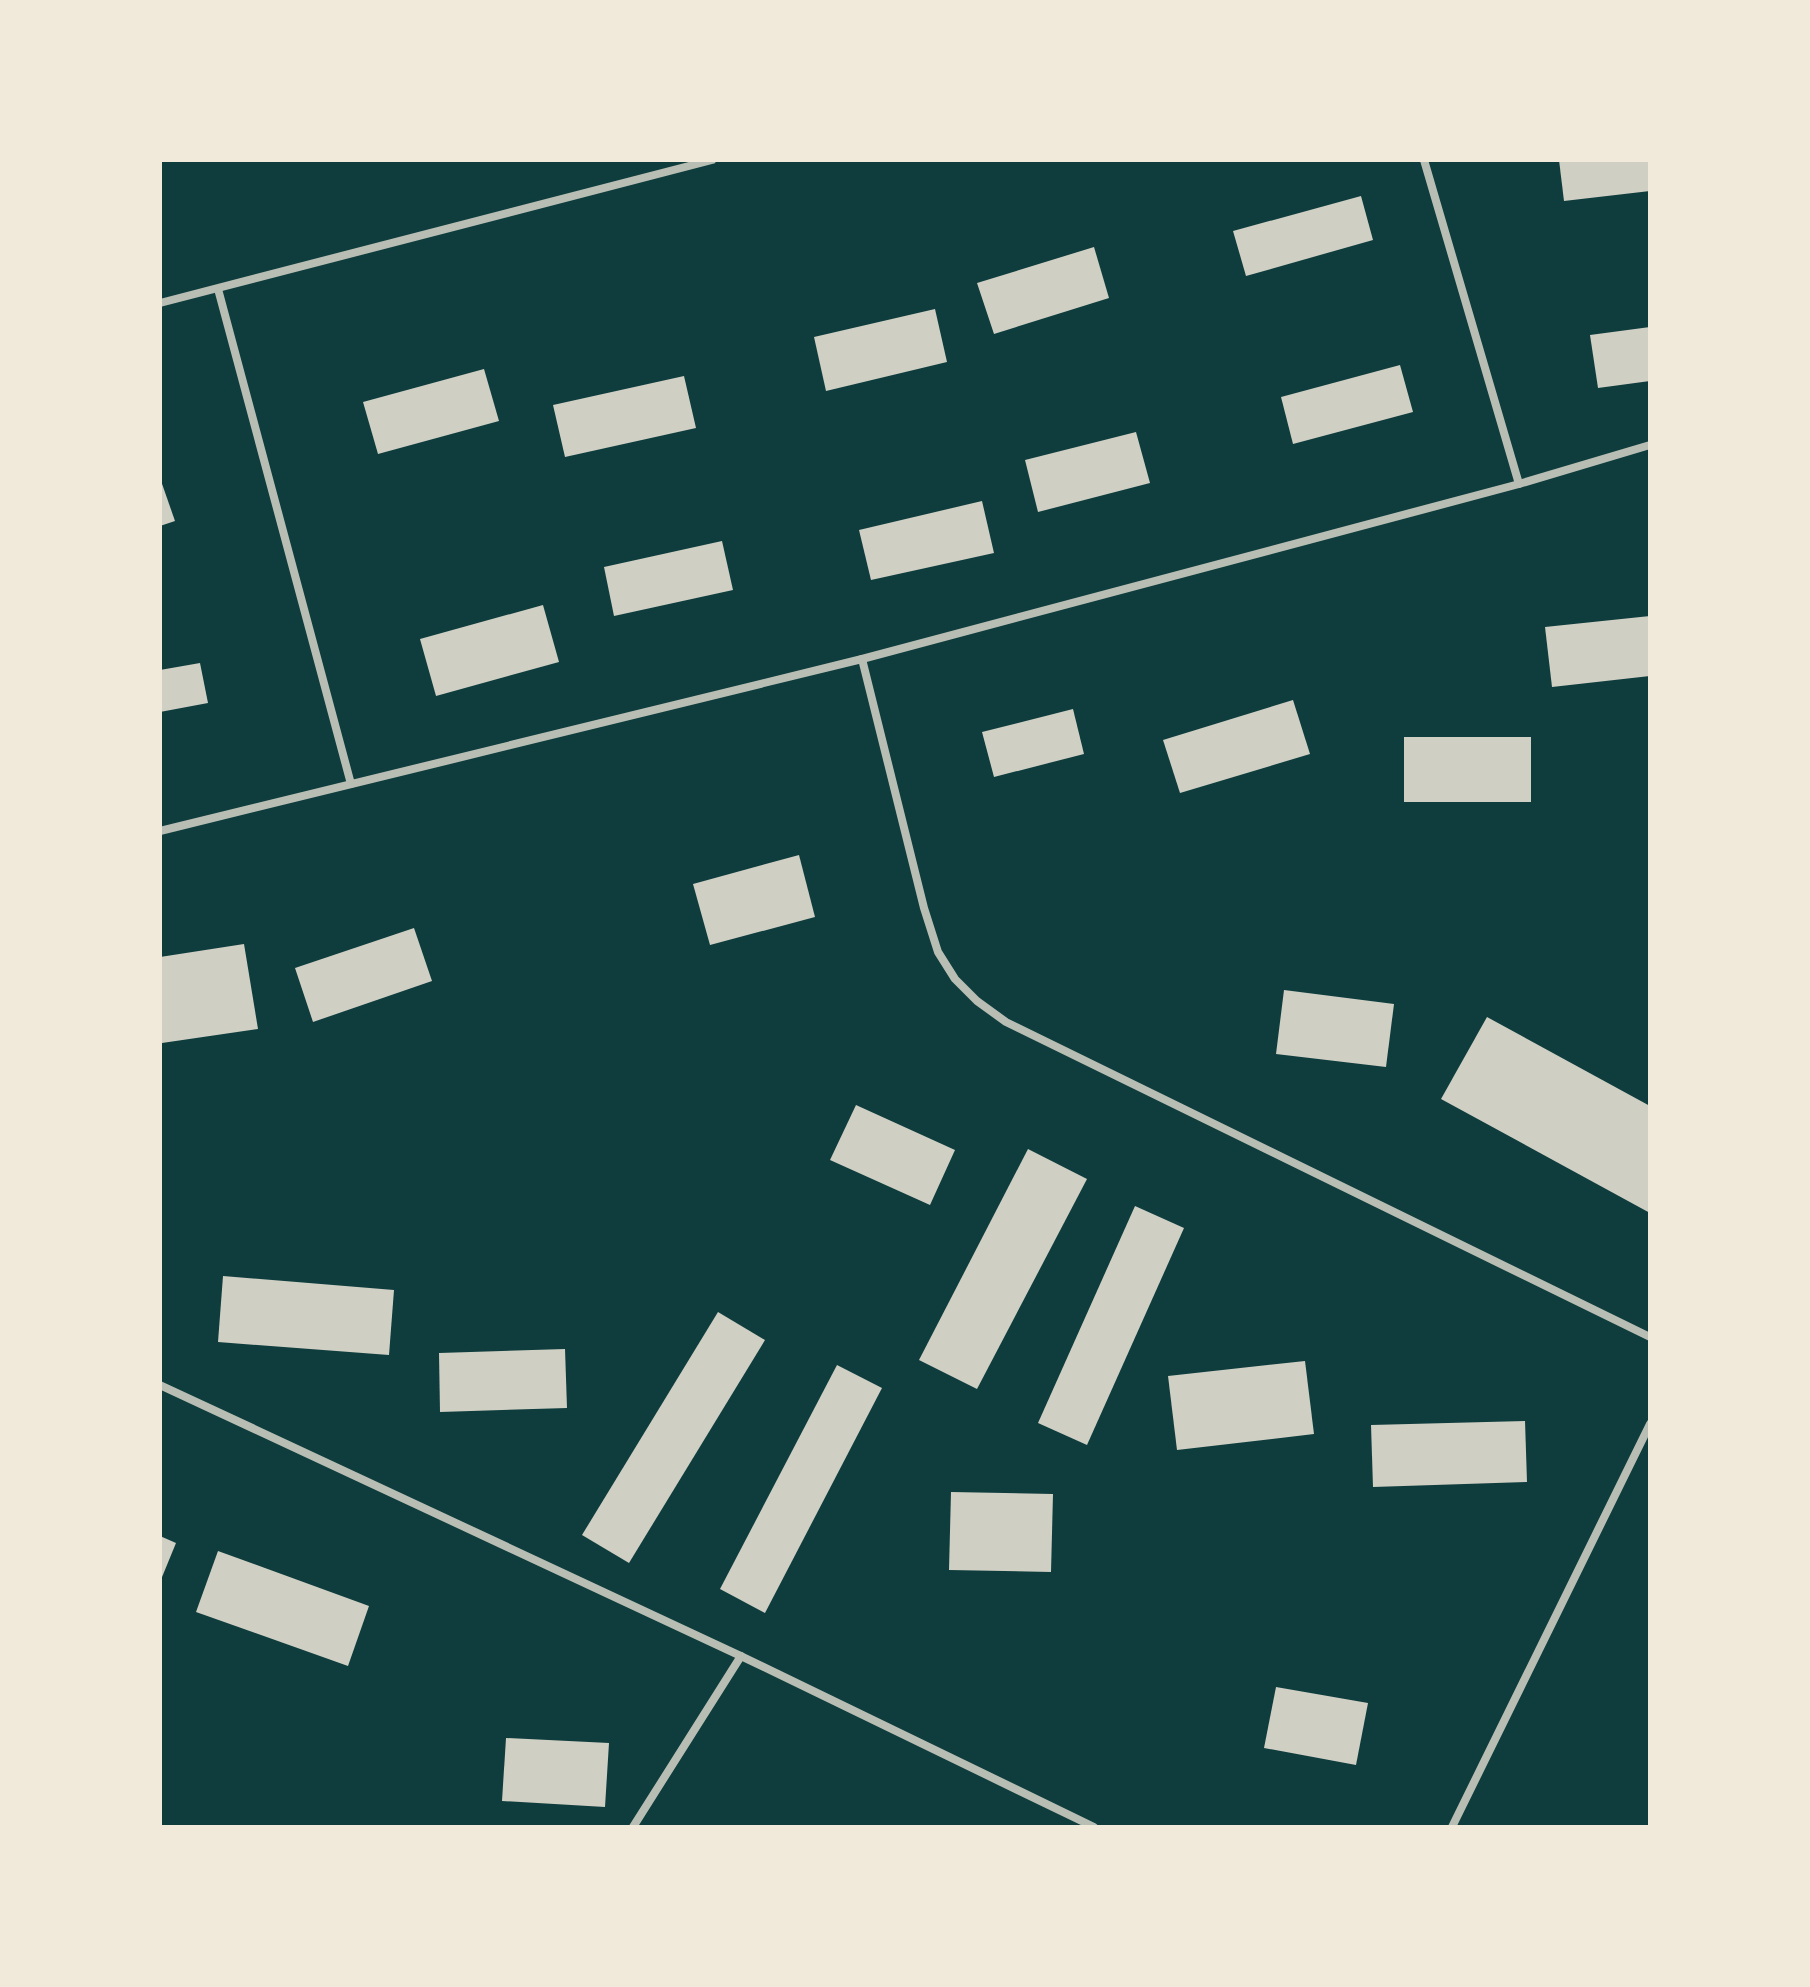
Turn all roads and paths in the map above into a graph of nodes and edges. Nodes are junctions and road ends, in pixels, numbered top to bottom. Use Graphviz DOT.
graph roads {
  1 [pos="712,160"];
  2 [pos="1424,160"];
  3 [pos="218,289"];
  4 [pos="160,303"];
  5 [pos="1650,445"];
  6 [pos="1519,484"];
  7 [pos="862,659"];
  8 [pos="351,784"];
  9 [pos="160,831"];
  10 [pos="1650,1337"];
  11 [pos="160,1385"];
  12 [pos="1650,1424"];
  13 [pos="741,1656"];
  14 [pos="633,1827"];
  15 [pos="1094,1827"];
  16 [pos="1452,1827"];
  1 -- 3 [label="street"];
  2 -- 6 [label="street"];
  3 -- 4 [label="street"];
  3 -- 8 [label="street"];
  5 -- 6 [label="street"];
  6 -- 7 [label="street"];
  7 -- 8 [label="street"];
  7 -- 10 [label="street"];
  8 -- 9 [label="street"];
  11 -- 13 [label="street"];
  12 -- 16 [label="street"];
  13 -- 14 [label="street"];
  13 -- 15 [label="street"];
}
